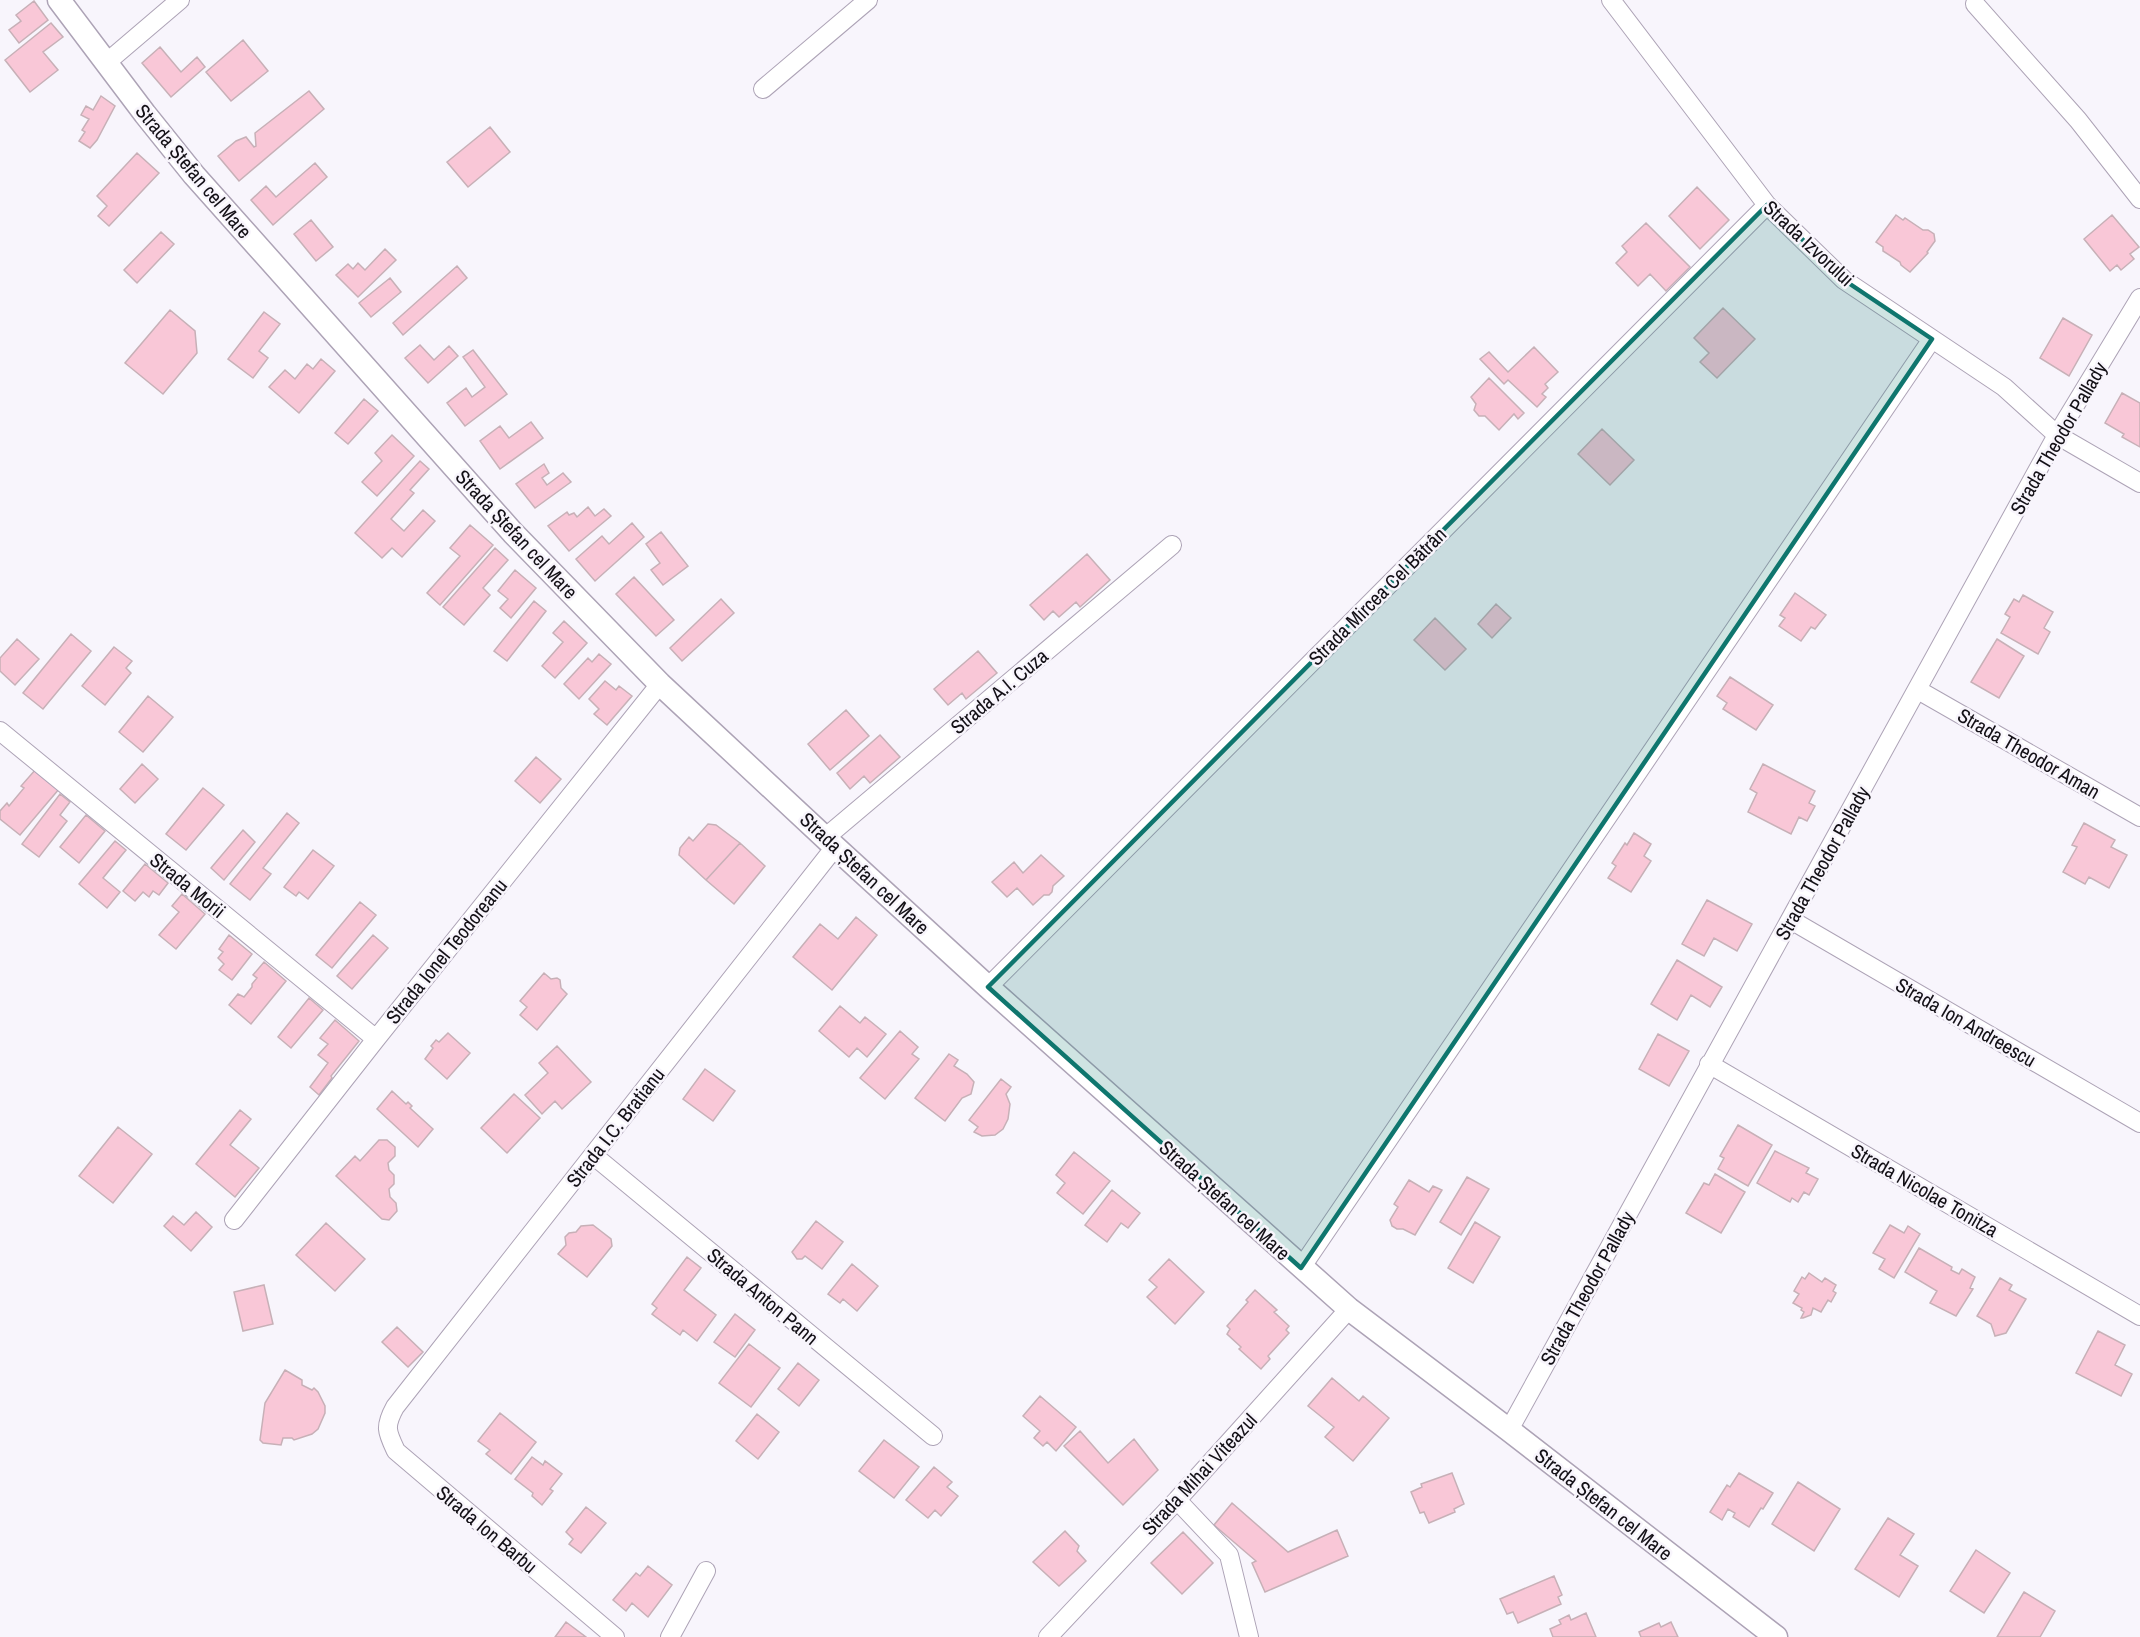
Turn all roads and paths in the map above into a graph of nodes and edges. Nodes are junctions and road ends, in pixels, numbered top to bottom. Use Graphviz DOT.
graph roads {
  1 [pos="59,0"];
  2 [pos="180,0"];
  3 [pos="868,0"];
  4 [pos="1611,0"];
  5 [pos="1975,4"];
  6 [pos="106,63"];
  7 [pos="763,89"];
  8 [pos="2140,199"];
  9 [pos="1767,205"];
  10 [pos="2140,298"];
  11 [pos="1932,339"];
  12 [pos="2057,435"];
  13 [pos="2140,483"];
  14 [pos="1172,545"];
  15 [pos="660,684"];
  16 [pos="1918,690"];
  17 [pos="0,731"];
  18 [pos="2140,817"];
  19 [pos="830,842"];
  20 [pos="1791,920"];
  21 [pos="988,987"];
  22 [pos="376,1039"];
  23 [pos="1709,1064"];
  24 [pos="2140,1123"];
  25 [pos="593,1155"];
  26 [pos="234,1220"];
  27 [pos="1301,1268"];
  28 [pos="1349,1309"];
  29 [pos="2140,1316"];
  30 [pos="395,1407"];
  31 [pos="1509,1430"];
  32 [pos="933,1437"];
  33 [pos="1177,1500"];
  34 [pos="706,1571"];
  35 [pos="1771,1636"];
  36 [pos="615,1637"];
  37 [pos="670,1637"];
  38 [pos="1048,1637"];
  39 [pos="1249,1637"];
  1 -- 6 [label="street, Strada Ștefan cel Mare"];
  2 -- 6 [label="street"];
  3 -- 7 [label="street"];
  4 -- 9 [label="street, Strada Izvorului"];
  5 -- 8 [label="street"];
  6 -- 15 [label="street, Strada Ștefan cel Mare"];
  9 -- 11 [label="street, Strada Izvorului"];
  9 -- 21 [label="street, Strada Mircea Cel Bătrân"];
  10 -- 12 [label="street, Strada Theodor Pallady"];
  11 -- 12 [label="street, Strada Izvorului"];
  11 -- 27 [label="street"];
  12 -- 13 [label="street, Strada Izvorului"];
  12 -- 16 [label="street, Strada Theodor Pallady"];
  14 -- 19 [label="street, Strada A.I. Cuza"];
  15 -- 19 [label="street, Strada Ștefan cel Mare"];
  15 -- 22 [label="street, Strada Ionel Teodoreanu"];
  16 -- 18 [label="street, Strada Theodor Aman"];
  16 -- 20 [label="street, Strada Theodor Pallady"];
  17 -- 22 [label="street, Strada Morii"];
  19 -- 21 [label="street, Strada Ștefan cel Mare"];
  19 -- 25 [label="street, Strada I.C. Bratianu"];
  20 -- 23 [label="street, Strada Theodor Pallady"];
  20 -- 24 [label="street, Strada Ion Andreescu"];
  21 -- 27 [label="street, Strada Ștefan cel Mare"];
  22 -- 26 [label="street, Strada Ionel Teodoreanu"];
  23 -- 29 [label="street, Strada Nicolae Tonitza"];
  23 -- 31 [label="street, Strada Theodor Pallady"];
  25 -- 30 [label="street, Strada I.C. Bratianu"];
  25 -- 32 [label="street, Strada Anton Pann"];
  27 -- 28 [label="street, Strada Ștefan cel Mare"];
  28 -- 31 [label="street, Strada Ștefan cel Mare"];
  28 -- 33 [label="street, Strada Mihai Viteazul"];
  30 -- 36 [label="street, Strada Ion Barbu"];
  31 -- 35 [label="street, Strada Ștefan cel Mare"];
  33 -- 38 [label="street, Strada Mihai Viteazul"];
  33 -- 39 [label="street"];
  34 -- 37 [label="street"];
}
